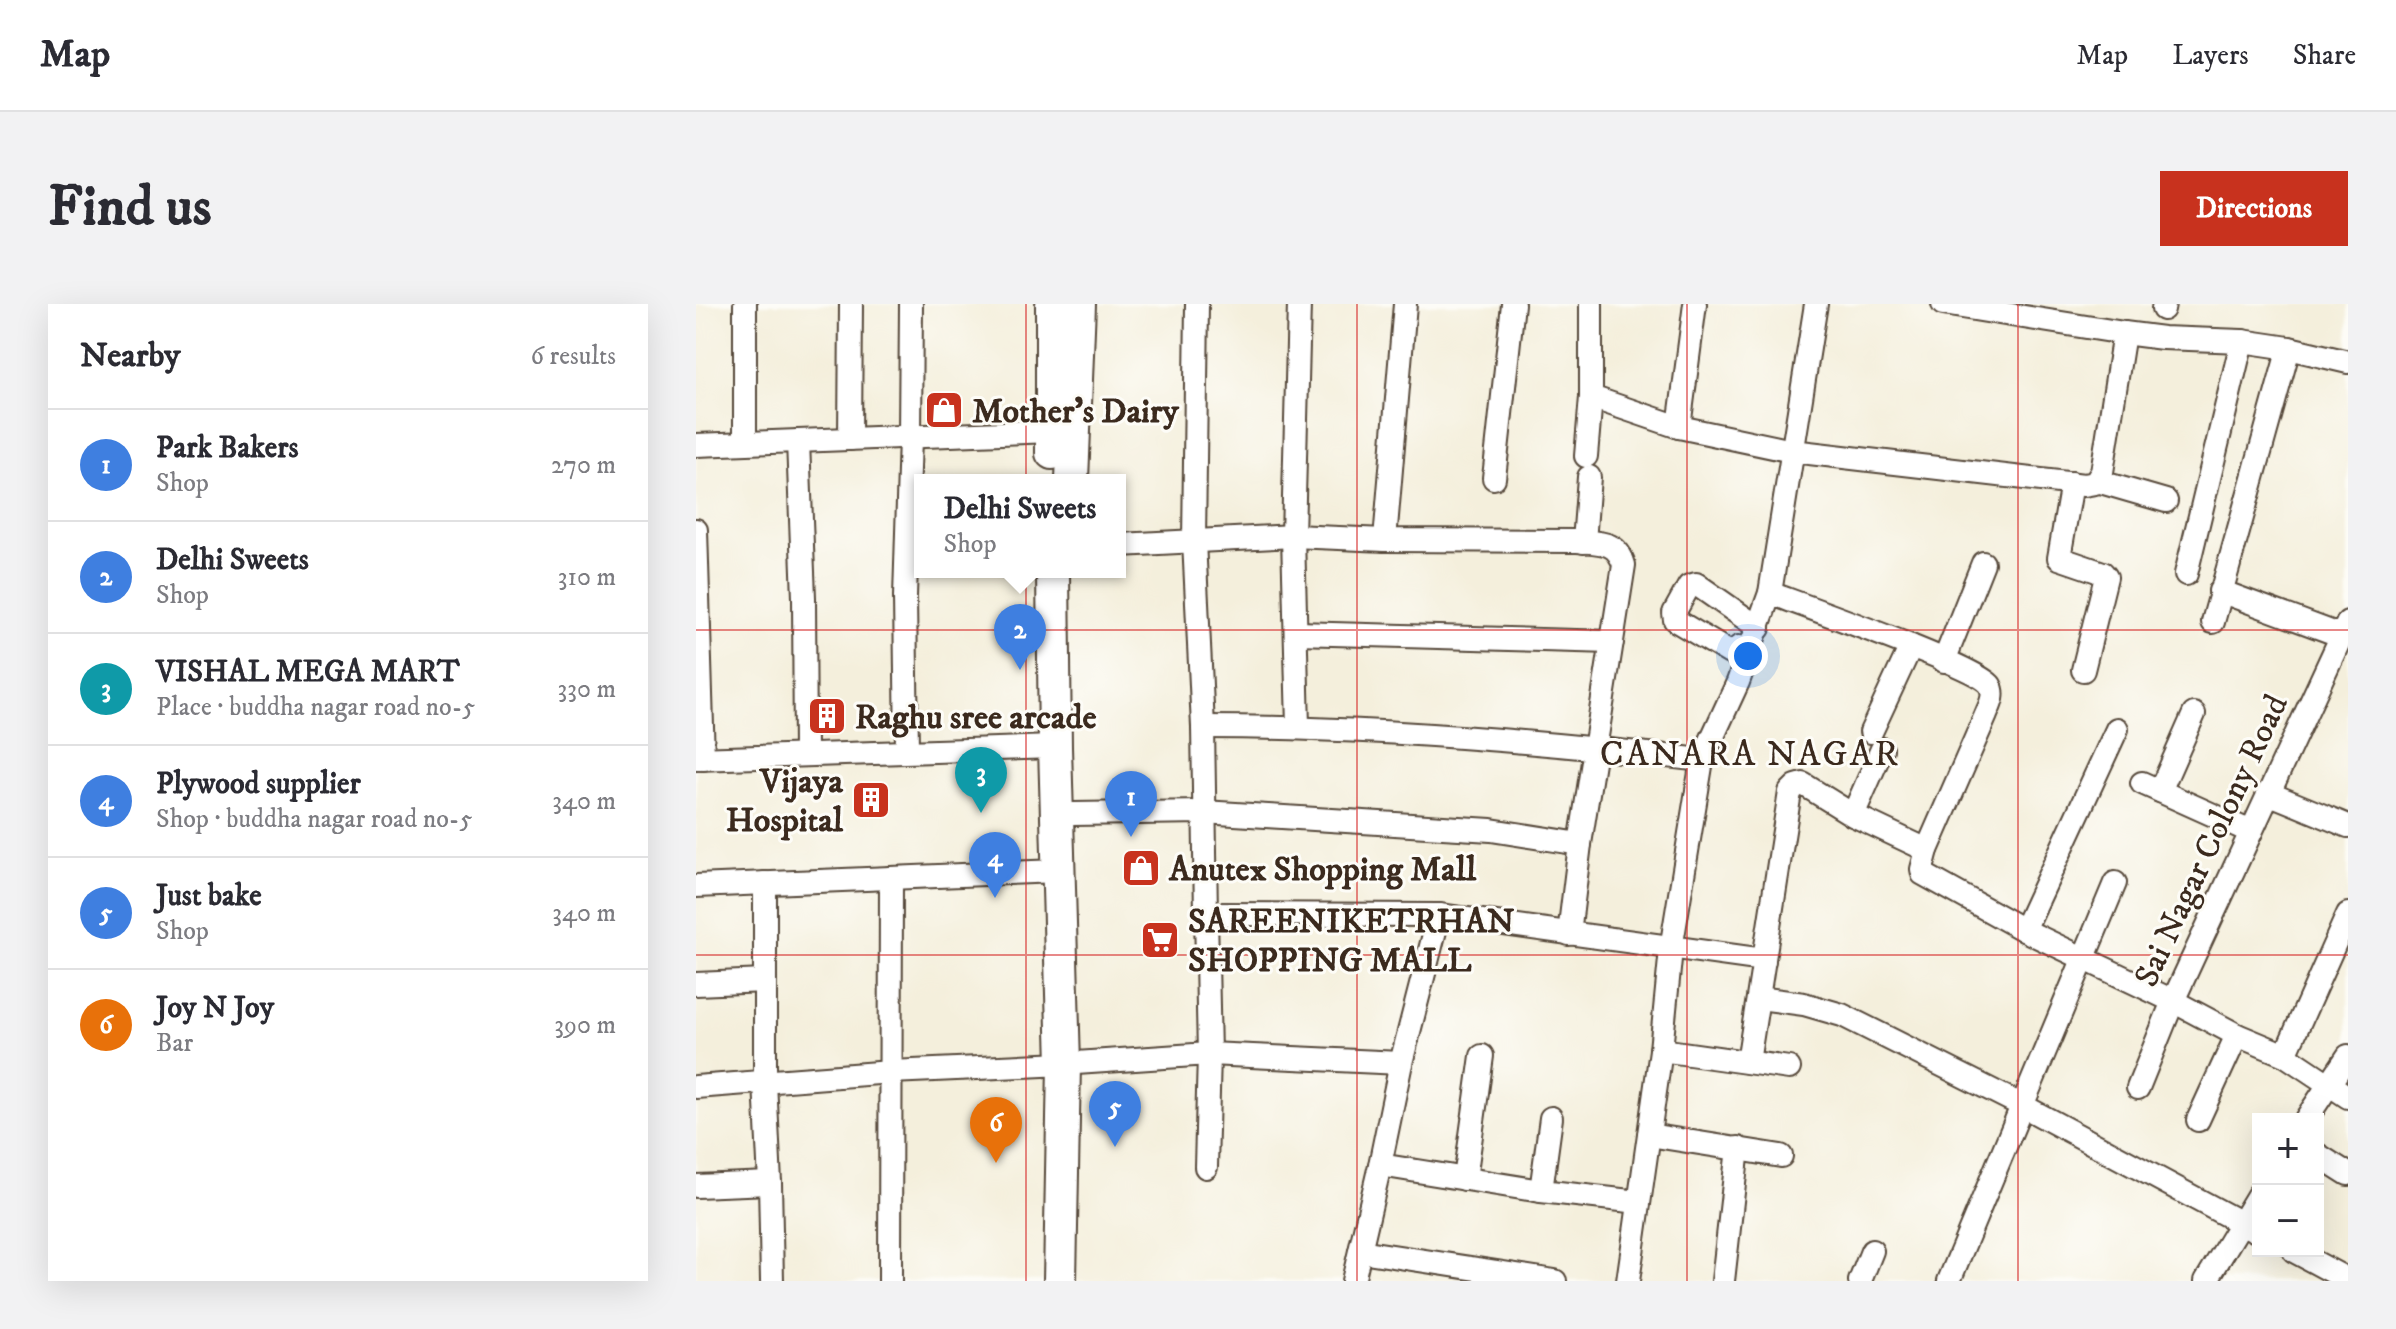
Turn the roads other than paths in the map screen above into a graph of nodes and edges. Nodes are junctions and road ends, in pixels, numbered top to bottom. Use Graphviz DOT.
graph roads {
  1 [pos="745,304"];
  2 [pos="851,304"];
  3 [pos="911,304"];
  4 [pos="1052,304"];
  5 [pos="1079,304"];
  6 [pos="1197,304"];
  7 [pos="1299,304"];
  8 [pos="1405,304"];
  9 [pos="1513,304"];
  10 [pos="1589,304"];
  11 [pos="1695,304"];
  12 [pos="1816,304"];
  13 [pos="1943,304"];
  14 [pos="2124,333"];
  15 [pos="2242,341"];
  16 [pos="2289,348"];
  17 [pos="2348,362"];
  18 [pos="1591,397"];
  19 [pos="1679,427"];
  20 [pos="1052,431"];
  21 [pos="910,437"];
  22 [pos="850,439"];
  23 [pos="798,441"];
  24 [pos="745,443"];
  25 [pos="696,445"];
  26 [pos="1792,451"];
  27 [pos="1053,474"];
  28 [pos="1072,474"];
  29 [pos="1494,478"];
  30 [pos="2097,481"];
  31 [pos="2072,483"];
  32 [pos="2166,501"];
  33 [pos="696,530"];
  34 [pos="1293,536"];
  35 [pos="1385,540"];
  36 [pos="1194,541"];
  37 [pos="1584,542"];
  38 [pos="1126,545"];
  39 [pos="696,549"];
  40 [pos="1983,563"];
  41 [pos="2186,574"];
  42 [pos="1053,578"];
  43 [pos="1070,578"];
  44 [pos="2220,591"];
  45 [pos="1770,593"];
  46 [pos="2213,622"];
  47 [pos="1759,628"];
  48 [pos="2345,629"];
  49 [pos="1297,633"];
  50 [pos="1612,642"];
  51 [pos="1911,646"];
  52 [pos="697,648"];
  53 [pos="1751,650"];
  54 [pos="1944,661"];
  55 [pos="2083,670"];
  56 [pos="2194,714"];
  57 [pos="1203,727"];
  58 [pos="1298,727"];
  59 [pos="2117,729"];
  60 [pos="1055,747"];
  61 [pos="1596,748"];
  62 [pos="907,750"];
  63 [pos="805,755"];
  64 [pos="699,759"];
  65 [pos="1702,760"];
  66 [pos="2268,793"];
  67 [pos="1203,812"];
  68 [pos="1073,814"];
  69 [pos="1853,815"];
  70 [pos="2348,826"];
  71 [pos="2251,832"];
  72 [pos="1580,844"];
  73 [pos="1927,850"];
  74 [pos="1058,871"];
  75 [pos="891,878"];
  76 [pos="765,883"];
  77 [pos="2115,883"];
  78 [pos="696,886"];
  79 [pos="1206,914"];
  80 [pos="2348,914"];
  81 [pos="1439,915"];
  82 [pos="2024,930"];
  83 [pos="1569,934"];
  84 [pos="1671,949"];
  85 [pos="2082,958"];
  86 [pos="1764,960"];
  87 [pos="765,981"];
  88 [pos="696,984"];
  89 [pos="1759,998"];
  90 [pos="2173,1001"];
  91 [pos="2237,1035"];
  92 [pos="1661,1050"];
  93 [pos="1209,1054"];
  94 [pos="2285,1055"];
  95 [pos="1482,1056"];
  96 [pos="2348,1056"];
  97 [pos="1748,1062"];
  98 [pos="1401,1063"];
  99 [pos="1070,1064"];
  100 [pos="1789,1068"];
  101 [pos="891,1072"];
  102 [pos="765,1082"];
  103 [pos="696,1087"];
  104 [pos="2138,1088"];
  105 [pos="2338,1091"];
  106 [pos="2023,1106"];
  107 [pos="2313,1113"];
  108 [pos="1551,1118"];
  109 [pos="2198,1120"];
  110 [pos="1649,1135"];
  111 [pos="1738,1148"];
  112 [pos="1781,1156"];
  113 [pos="2324,1159"];
  114 [pos="1380,1165"];
  115 [pos="1206,1167"];
  116 [pos="2348,1174"];
  117 [pos="1465,1179"];
  118 [pos="770,1183"];
  119 [pos="696,1186"];
  120 [pos="1541,1191"];
  121 [pos="1639,1202"];
  122 [pos="2250,1227"];
  123 [pos="1360,1251"];
  124 [pos="1872,1251"];
  125 [pos="2305,1257"];
  126 [pos="2348,1280"];
  127 [pos="772,1281"];
  128 [pos="890,1281"];
  129 [pos="1060,1281"];
  130 [pos="1078,1281"];
  131 [pos="1353,1281"];
  132 [pos="1555,1281"];
  133 [pos="1628,1281"];
  134 [pos="1723,1281"];
  135 [pos="1860,1281"];
  136 [pos="1949,1281"];
  137 [pos="2206,1281"];
  1 -- 24 [label="street"];
  2 -- 22 [label="street"];
  3 -- 21 [label="street"];
  4 -- 20 [label="highway"];
  5 -- 28 [label="highway"];
  6 -- 36 [label="street"];
  7 -- 34 [label="street"];
  8 -- 35 [label="street"];
  9 -- 29 [label="street"];
  10 -- 18 [label="street"];
  11 -- 19 [label="street"];
  12 -- 26 [label="street"];
  13 -- 14 [label="street"];
  14 -- 15 [label="street"];
  14 -- 30 [label="street"];
  15 -- 16 [label="street"];
  15 -- 41 [label="street"];
  16 -- 17 [label="street"];
  16 -- 44 [label="street"];
  18 -- 19 [label="street"];
  18 -- 37 [label="street"];
  19 -- 26 [label="street"];
  20 -- 21 [label="street"];
  20 -- 27 [label="highway"];
  21 -- 22 [label="street"];
  21 -- 62 [label="street"];
  22 -- 23 [label="street"];
  23 -- 24 [label="street"];
  23 -- 63 [label="street"];
  24 -- 25 [label="street"];
  26 -- 31 [label="street"];
  26 -- 45 [label="street"];
  30 -- 31 [label="street"];
  30 -- 32 [label="street"];
  31 -- 55 [label="street"];
  33 -- 39 [label="street"];
  34 -- 35 [label="street"];
  34 -- 36 [label="street"];
  34 -- 49 [label="street"];
  35 -- 37 [label="street"];
  36 -- 38 [label="street"];
  36 -- 57 [label="street"];
  37 -- 50 [label="street"];
  39 -- 52 [label="street"];
  40 -- 54 [label="street"];
  42 -- 60 [label="highway"];
  43 -- 68 [label="highway"];
  44 -- 46 [label="street"];
  44 -- 48 [label="street"];
  45 -- 47 [label="street"];
  45 -- 51 [label="street"];
  47 -- 53 [label="street"];
  47 -- 53 [label="street"];
  48 -- 66 [label="street, Sai Nagar Colony Road"];
  49 -- 50 [label="street"];
  49 -- 58 [label="street"];
  50 -- 61 [label="street"];
  51 -- 54 [label="street"];
  51 -- 69 [label="street"];
  52 -- 64 [label="street"];
  53 -- 65 [label="street"];
  54 -- 73 [label="street"];
  56 -- 71 [label="street"];
  57 -- 58 [label="street"];
  57 -- 67 [label="street"];
  58 -- 61 [label="street"];
  59 -- 82 [label="street"];
  60 -- 62 [label="street"];
  60 -- 74 [label="highway"];
  61 -- 65 [label="street"];
  61 -- 72 [label="street"];
  62 -- 63 [label="street"];
  63 -- 64 [label="street"];
  65 -- 84 [label="street"];
  66 -- 70 [label="street"];
  66 -- 71 [label="street, Sai Nagar Colony Road"];
  67 -- 68 [label="street"];
  67 -- 72 [label="street"];
  67 -- 79 [label="street"];
  68 -- 99 [label="highway"];
  69 -- 73 [label="street"];
  69 -- 86 [label="street"];
  71 -- 90 [label="street, Sai Nagar Colony Road"];
  72 -- 83 [label="street"];
  73 -- 82 [label="street"];
  74 -- 75 [label="street"];
  74 -- 99 [label="highway"];
  75 -- 76 [label="street"];
  75 -- 101 [label="street"];
  76 -- 78 [label="street"];
  76 -- 87 [label="street"];
  77 -- 85 [label="street"];
  79 -- 81 [label="street"];
  79 -- 93 [label="street"];
  80 -- 94 [label="street"];
  81 -- 83 [label="street"];
  81 -- 98 [label="street"];
  82 -- 85 [label="street"];
  83 -- 84 [label="street"];
  84 -- 86 [label="street"];
  84 -- 92 [label="street"];
  85 -- 90 [label="street"];
  85 -- 106 [label="street"];
  86 -- 89 [label="street"];
  87 -- 88 [label="street"];
  87 -- 102 [label="street"];
  89 -- 97 [label="street"];
  89 -- 106 [label="street"];
  90 -- 91 [label="street"];
  90 -- 104 [label="street, Sai Nagar Colony Road"];
  91 -- 94 [label="street"];
  91 -- 109 [label="street"];
  92 -- 97 [label="street"];
  92 -- 110 [label="street"];
  93 -- 98 [label="street"];
  93 -- 99 [label="street"];
  93 -- 115 [label="street"];
  94 -- 105 [label="street"];
  95 -- 117 [label="street"];
  96 -- 105 [label="street"];
  97 -- 100 [label="street"];
  98 -- 114 [label="street"];
  99 -- 101 [label="street"];
  99 -- 129 [label="highway"];
  99 -- 130 [label="highway"];
  101 -- 102 [label="street"];
  101 -- 128 [label="street"];
  102 -- 103 [label="street"];
  102 -- 118 [label="street"];
  105 -- 107 [label="street"];
  106 -- 122 [label="street"];
  106 -- 136 [label="street"];
  108 -- 120 [label="street"];
  110 -- 111 [label="street"];
  110 -- 121 [label="street"];
  111 -- 112 [label="street"];
  111 -- 134 [label="street"];
  113 -- 116 [label="street"];
  114 -- 117 [label="street"];
  114 -- 123 [label="street"];
  117 -- 120 [label="street"];
  118 -- 119 [label="street"];
  118 -- 127 [label="street"];
  120 -- 121 [label="street"];
  121 -- 133 [label="street"];
  122 -- 137 [label="street"];
  123 -- 131 [label="street"];
  123 -- 132 [label="street"];
  124 -- 135 [label="street"];
  125 -- 126 [label="street"];
}
